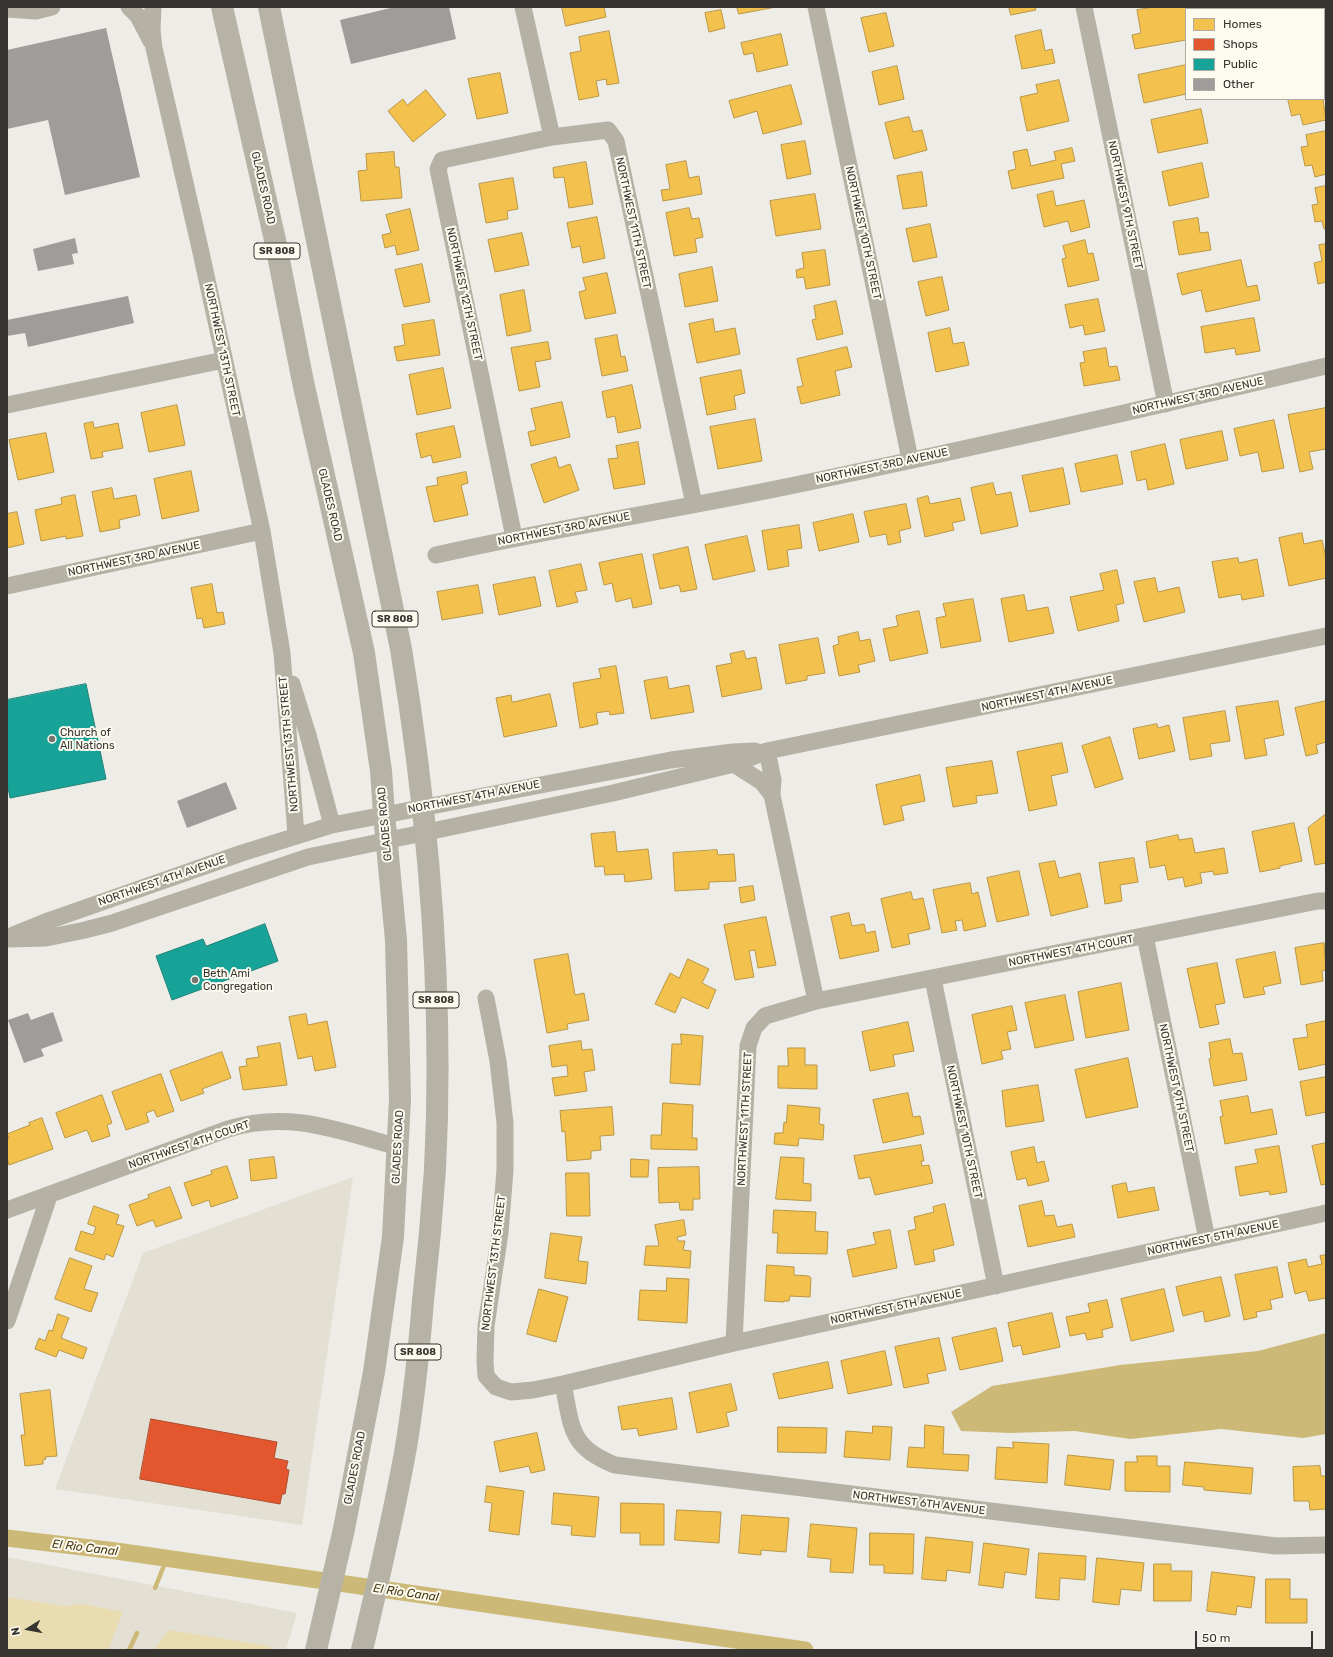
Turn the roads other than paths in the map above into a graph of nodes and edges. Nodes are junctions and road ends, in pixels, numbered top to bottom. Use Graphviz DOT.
graph roads {
  1 [pos="52,7"];
  2 [pos="129,7"];
  3 [pos="153,7"];
  4 [pos="222,7"];
  5 [pos="269,7"];
  6 [pos="523,7"];
  7 [pos="816,7"];
  8 [pos="1084,7"];
  9 [pos="7,9"];
  10 [pos="154,48"];
  11 [pos="552,137"];
  12 [pos="224,360"];
  13 [pos="1326,366"];
  14 [pos="1166,404"];
  15 [pos="7,405"];
  16 [pos="910,459"];
  17 [pos="694,504"];
  18 [pos="262,532"];
  19 [pos="514,537"];
  20 [pos="436,555"];
  21 [pos="7,586"];
  22 [pos="1326,636"];
  23 [pos="282,654"];
  24 [pos="768,751"];
  25 [pos="734,764"];
  26 [pos="772,795"];
  27 [pos="423,808"];
  28 [pos="384,814"];
  29 [pos="332,825"];
  30 [pos="426,831"];
  31 [pos="296,835"];
  32 [pos="386,839"];
  33 [pos="1326,901"];
  34 [pos="1145,936"];
  35 [pos="7,938"];
  36 [pos="933,979"];
  37 [pos="486,998"];
  38 [pos="816,1001"];
  39 [pos="398,1147"];
  40 [pos="49,1196"];
  41 [pos="7,1210"];
  42 [pos="1326,1213"];
  43 [pos="1207,1239"];
  44 [pos="996,1286"];
  45 [pos="7,1321"];
  46 [pos="734,1343"];
  47 [pos="485,1361"];
  48 [pos="563,1384"];
  49 [pos="1326,1545"];
  50 [pos="316,1650"];
  51 [pos="362,1650"];
  1 -- 9 [label="street"];
  2 -- 10 [label="street, NORTHWEST 13TH STREET"];
  3 -- 10 [label="street, NORTHWEST 13TH STREET"];
  4 -- 28 [label="main road, GLADES ROAD / SR 808"];
  5 -- 27 [label="main road, SR 808"];
  6 -- 11 [label="street"];
  7 -- 16 [label="street, NORTHWEST 10TH STREET"];
  8 -- 14 [label="street, NORTHWEST 9TH STREET"];
  10 -- 12 [label="street, NORTHWEST 13TH STREET"];
  11 -- 17 [label="street, NORTHWEST 11TH STREET"];
  11 -- 19 [label="street, NORTHWEST 12TH STREET"];
  12 -- 15 [label="street"];
  12 -- 18 [label="street, NORTHWEST 13TH STREET"];
  13 -- 14 [label="street, NORTHWEST 3RD AVENUE"];
  14 -- 16 [label="street, NORTHWEST 3RD AVENUE"];
  16 -- 17 [label="street, NORTHWEST 3RD AVENUE"];
  17 -- 19 [label="street, NORTHWEST 3RD AVENUE"];
  18 -- 21 [label="street, NORTHWEST 3RD AVENUE"];
  18 -- 23 [label="street, NORTHWEST 13TH STREET"];
  19 -- 20 [label="street, NORTHWEST 3RD AVENUE"];
  22 -- 24 [label="street, NORTHWEST 4TH AVENUE"];
  23 -- 29 [label="street, NORTHWEST 13TH STREET"];
  23 -- 31 [label="street, NORTHWEST 13TH STREET"];
  24 -- 25 [label="street, NORTHWEST 4TH AVENUE"];
  24 -- 26 [label="street"];
  24 -- 27 [label="street, NORTHWEST 4TH AVENUE"];
  25 -- 26 [label="street"];
  25 -- 30 [label="street, NORTHWEST 4TH AVENUE"];
  26 -- 38 [label="street"];
  27 -- 28 [label="street, NORTHWEST 4TH AVENUE"];
  27 -- 30 [label="main road, SR 808"];
  28 -- 29 [label="street, NORTHWEST 4TH AVENUE"];
  28 -- 32 [label="main road, GLADES ROAD / SR 808"];
  29 -- 31 [label="street, NORTHWEST 4TH AVENUE"];
  30 -- 32 [label="street, NORTHWEST 4TH AVENUE"];
  30 -- 51 [label="main road, SR 808"];
  31 -- 35 [label="street, NORTHWEST 4TH AVENUE"];
  32 -- 35 [label="street, NORTHWEST 4TH AVENUE"];
  32 -- 39 [label="main road, GLADES ROAD / SR 808"];
  33 -- 34 [label="street, NORTHWEST 4TH COURT"];
  34 -- 36 [label="street, NORTHWEST 4TH COURT"];
  34 -- 43 [label="street, NORTHWEST 9TH STREET"];
  36 -- 38 [label="street, NORTHWEST 4TH COURT"];
  36 -- 44 [label="street, NORTHWEST 10TH STREET"];
  37 -- 47 [label="street, NORTHWEST 13TH STREET"];
  38 -- 46 [label="street, NORTHWEST 11TH STREET"];
  39 -- 40 [label="street, NORTHWEST 4TH COURT"];
  39 -- 50 [label="main road, GLADES ROAD / SR 808"];
  40 -- 41 [label="street, NORTHWEST 4TH COURT"];
  40 -- 45 [label="street"];
  42 -- 43 [label="street, NORTHWEST 5TH AVENUE"];
  43 -- 44 [label="street, NORTHWEST 5TH AVENUE"];
  44 -- 46 [label="street, NORTHWEST 5TH AVENUE"];
  46 -- 48 [label="street, NORTHWEST 5TH AVENUE"];
  47 -- 48 [label="street, NORTHWEST 5TH AVENUE"];
  48 -- 49 [label="street, NORTHWEST 6TH AVENUE"];
}
